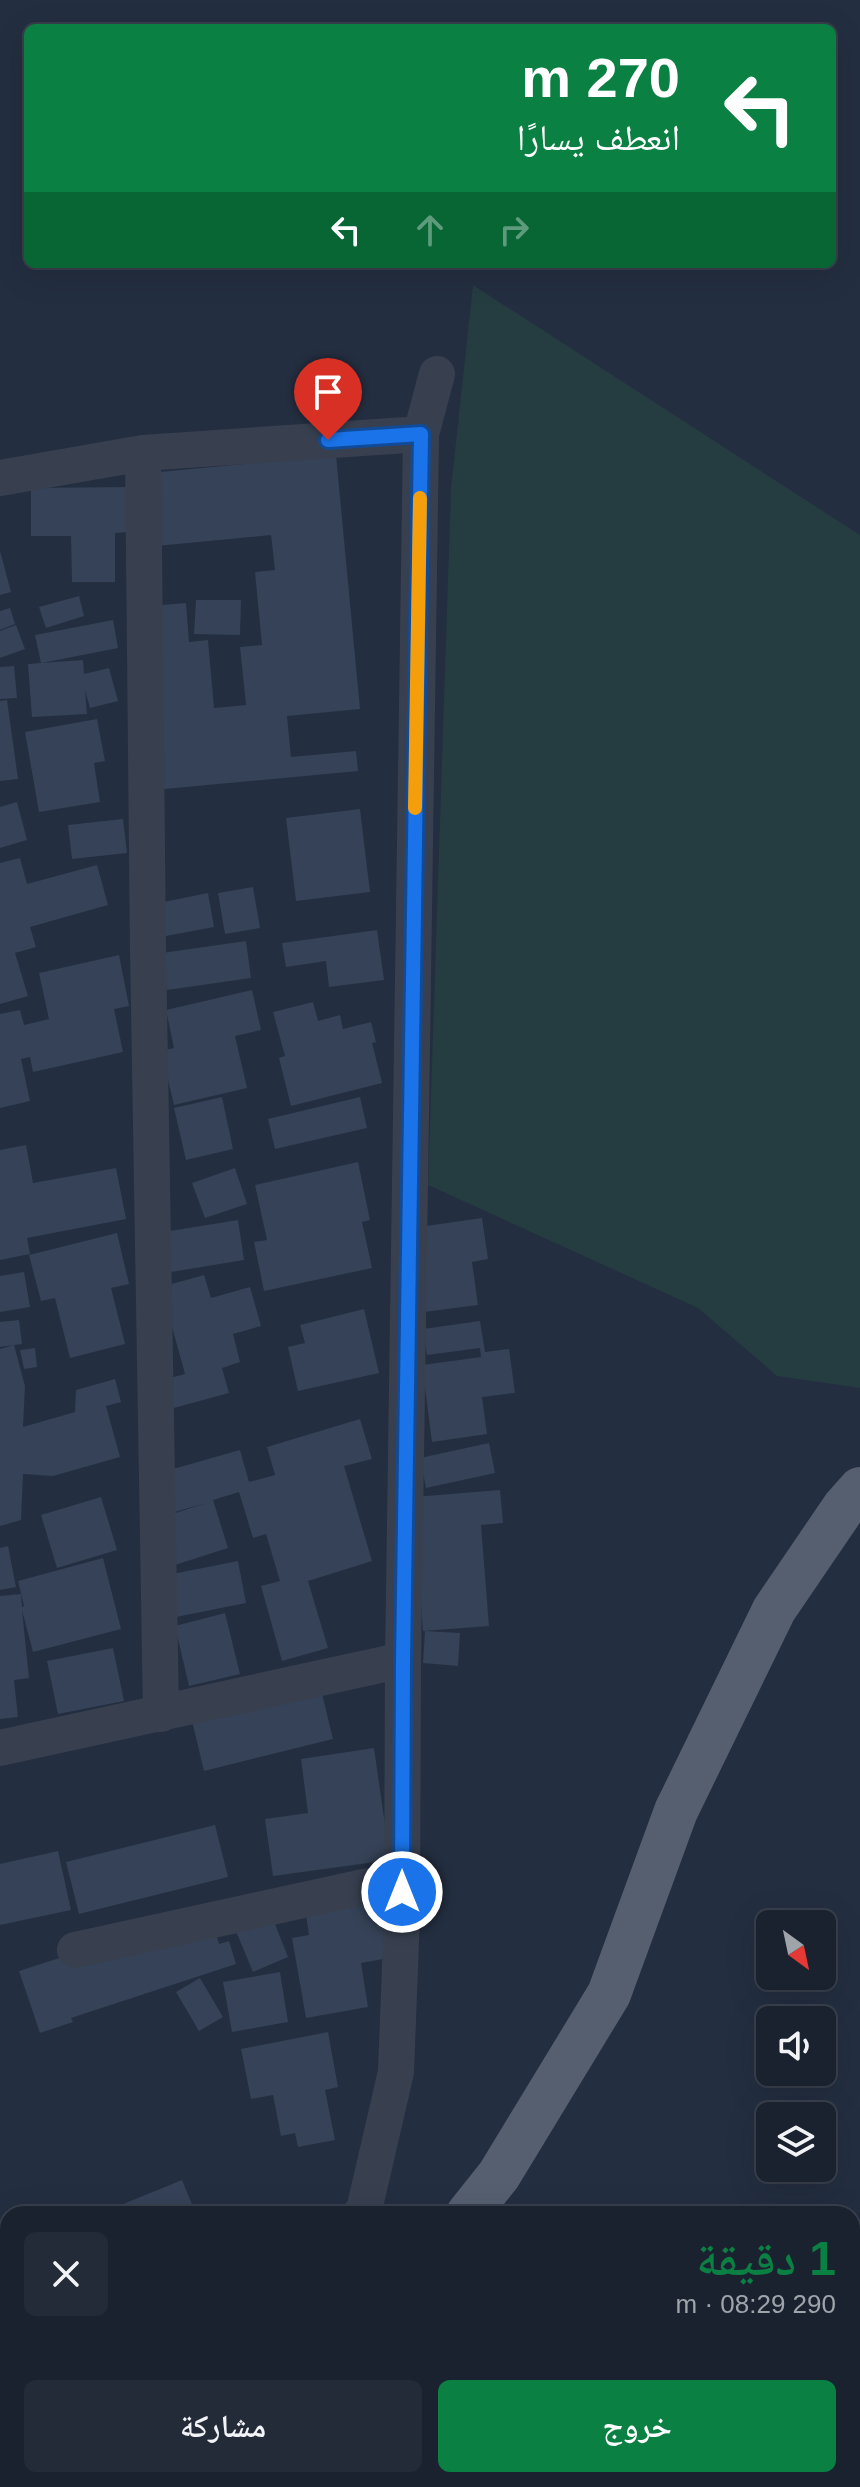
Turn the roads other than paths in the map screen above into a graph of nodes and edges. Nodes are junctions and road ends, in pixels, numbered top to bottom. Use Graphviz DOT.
graph roads {
  1 [pos="437,374"];
  2 [pos="421,434"];
  3 [pos="143,453"];
  4 [pos="0,478"];
  5 [pos="860,1489"];
  6 [pos="403,1660"];
  7 [pos="161,1714"];
  8 [pos="0,1748"];
  9 [pos="402,1892"];
  10 [pos="75,1950"];
  11 [pos="365,2206"];
  12 [pos="474,2206"];
  1 -- 2 [label="street"];
  2 -- 3 [label="street"];
  2 -- 6 [label="street"];
  3 -- 4 [label="street"];
  3 -- 7 [label="street"];
  5 -- 12 [label="main road"];
  6 -- 7 [label="street"];
  6 -- 9 [label="street"];
  7 -- 8 [label="street"];
  9 -- 10 [label="street"];
  9 -- 11 [label="street"];
}
